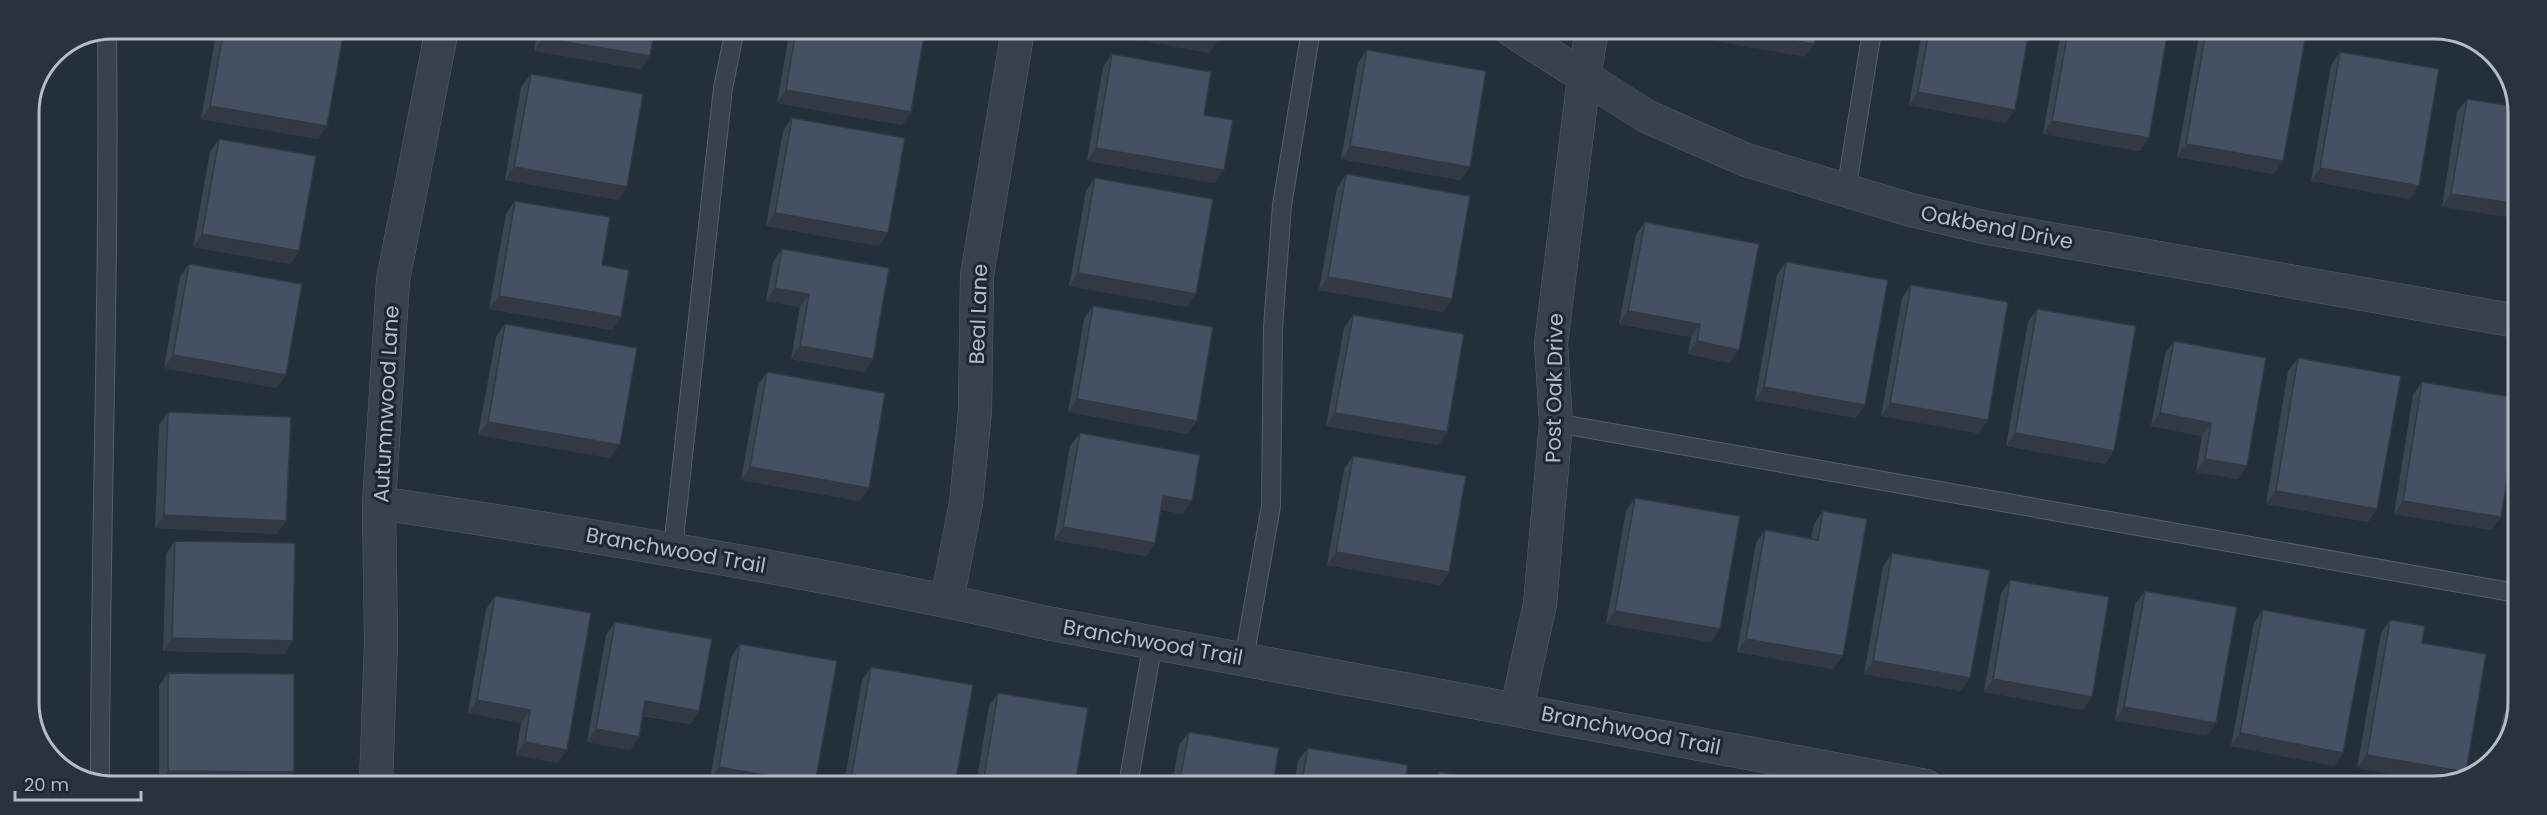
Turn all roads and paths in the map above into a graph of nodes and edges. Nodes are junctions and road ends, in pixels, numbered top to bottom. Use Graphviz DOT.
graph roads {
  1 [pos="107,39"];
  2 [pos="440,39"];
  3 [pos="733,39"];
  4 [pos="1016,39"];
  5 [pos="1310,39"];
  6 [pos="1525,39"];
  7 [pos="1590,39"];
  8 [pos="1871,39"];
  9 [pos="1584,77"];
  10 [pos="1846,191"];
  11 [pos="2508,319"];
  12 [pos="1557,423"];
  13 [pos="380,502"];
  14 [pos="673,548"];
  15 [pos="2508,592"];
  16 [pos="947,600"];
  17 [pos="1153,642"];
  18 [pos="1244,659"];
  19 [pos="1517,708"];
  20 [pos="100,774"];
  21 [pos="376,776"];
  22 [pos="1130,776"];
  23 [pos="1874,776"];
  1 -- 20 [label="lane"];
  2 -- 13 [label="street, Autumnwood Lane"];
  3 -- 14 [label="lane"];
  4 -- 16 [label="street, Beal Lane"];
  5 -- 18 [label="lane"];
  6 -- 9 [label="street, Oakbend Drive"];
  7 -- 9 [label="street, Post Oak Drive"];
  8 -- 10 [label="lane"];
  9 -- 10 [label="street, Oakbend Drive"];
  9 -- 12 [label="street, Post Oak Drive"];
  10 -- 11 [label="street, Oakbend Drive"];
  12 -- 15 [label="lane"];
  12 -- 19 [label="street, Post Oak Drive"];
  13 -- 14 [label="street, Branchwood Trail"];
  13 -- 21 [label="street, Autumnwood Lane"];
  14 -- 16 [label="street, Branchwood Trail"];
  16 -- 17 [label="street, Branchwood Trail"];
  17 -- 18 [label="street, Branchwood Trail"];
  17 -- 22 [label="lane"];
  18 -- 19 [label="street, Branchwood Trail"];
  19 -- 23 [label="street, Branchwood Trail"];
}
